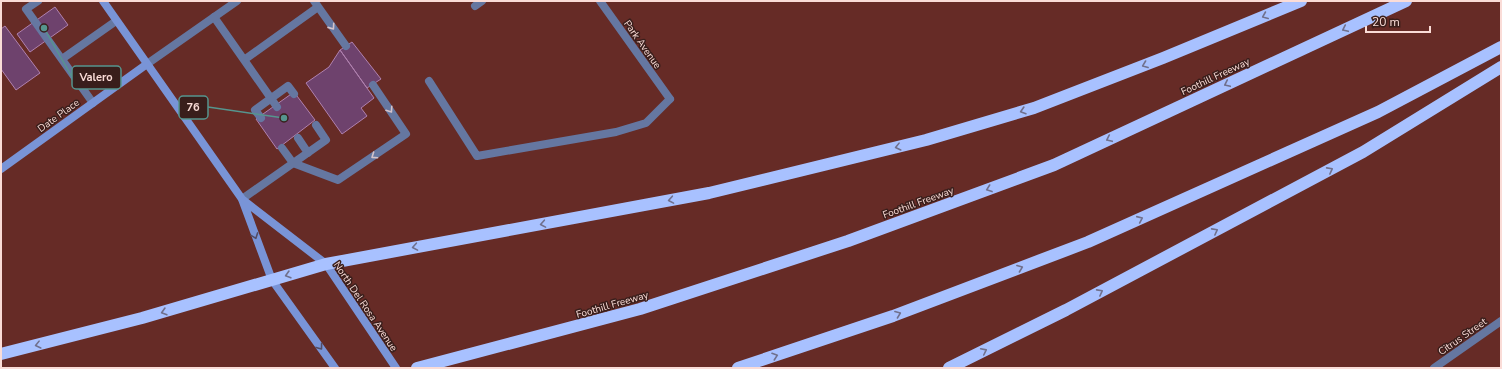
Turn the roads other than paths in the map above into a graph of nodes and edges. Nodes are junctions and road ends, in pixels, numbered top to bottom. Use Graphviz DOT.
graph roads {
  1 [pos="38,1"];
  2 [pos="103,1"];
  3 [pos="482,1"];
  4 [pos="600,1"];
  5 [pos="1301,1"];
  6 [pos="1406,1"];
  7 [pos="235,2"];
  8 [pos="316,4"];
  9 [pos="475,6"];
  10 [pos="214,17"];
  11 [pos="116,21"];
  12 [pos="346,46"];
  13 [pos="1501,47"];
  14 [pos="62,59"];
  15 [pos="244,60"];
  16 [pos="147,64"];
  17 [pos="1501,67"];
  18 [pos="429,81"];
  19 [pos="373,85"];
  20 [pos="294,94"];
  21 [pos="272,99"];
  22 [pos="93,103"];
  23 [pos="277,107"];
  24 [pos="262,118"];
  25 [pos="316,125"];
  26 [pos="298,138"];
  27 [pos="282,148"];
  28 [pos="308,153"];
  29 [pos="293,163"];
  30 [pos="1,168"];
  31 [pos="242,199"];
  32 [pos="326,264"];
  33 [pos="272,280"];
  34 [pos="1501,321"];
  35 [pos="1,354"];
  36 [pos="335,368"];
  37 [pos="396,368"];
  38 [pos="417,368"];
  39 [pos="738,368"];
  40 [pos="949,368"];
  41 [pos="1434,368"];
  1 -- 14 [label="street"];
  2 -- 11 [label="main road, North Del Rosa Avenue"];
  3 -- 9 [label="street"];
  4 -- 18 [label="street, Park Avenue"];
  5 -- 32 [label="highway, one-way"];
  6 -- 38 [label="highway, Foothill Freeway, one-way"];
  7 -- 10 [label="street"];
  8 -- 12 [label="street, one-way"];
  8 -- 15 [label="street"];
  10 -- 15 [label="street"];
  10 -- 16 [label="street"];
  11 -- 14 [label="street"];
  11 -- 16 [label="main road, North Del Rosa Avenue"];
  39 -- 13 [label="highway, one-way"];
  14 -- 22 [label="street"];
  15 -- 21 [label="street"];
  16 -- 22 [label="main road, Date Place"];
  16 -- 31 [label="main road, North Del Rosa Avenue"];
  40 -- 17 [label="highway, one-way"];
  19 -- 29 [label="street, one-way"];
  20 -- 21 [label="street"];
  21 -- 23 [label="street"];
  21 -- 24 [label="street"];
  22 -- 30 [label="main road, Date Place"];
  25 -- 28 [label="street"];
  26 -- 28 [label="street"];
  27 -- 29 [label="street"];
  28 -- 29 [label="street"];
  29 -- 31 [label="street"];
  31 -- 32 [label="main road, North Del Rosa Avenue"];
  31 -- 33 [label="main road, North Del Rosa Avenue, one-way"];
  32 -- 33 [label="highway, one-way"];
  32 -- 37 [label="main road, North Del Rosa Avenue"];
  33 -- 35 [label="highway, one-way"];
  33 -- 36 [label="main road, North Del Rosa Avenue, one-way"];
  34 -- 41 [label="street, Citrus Street"];
}
